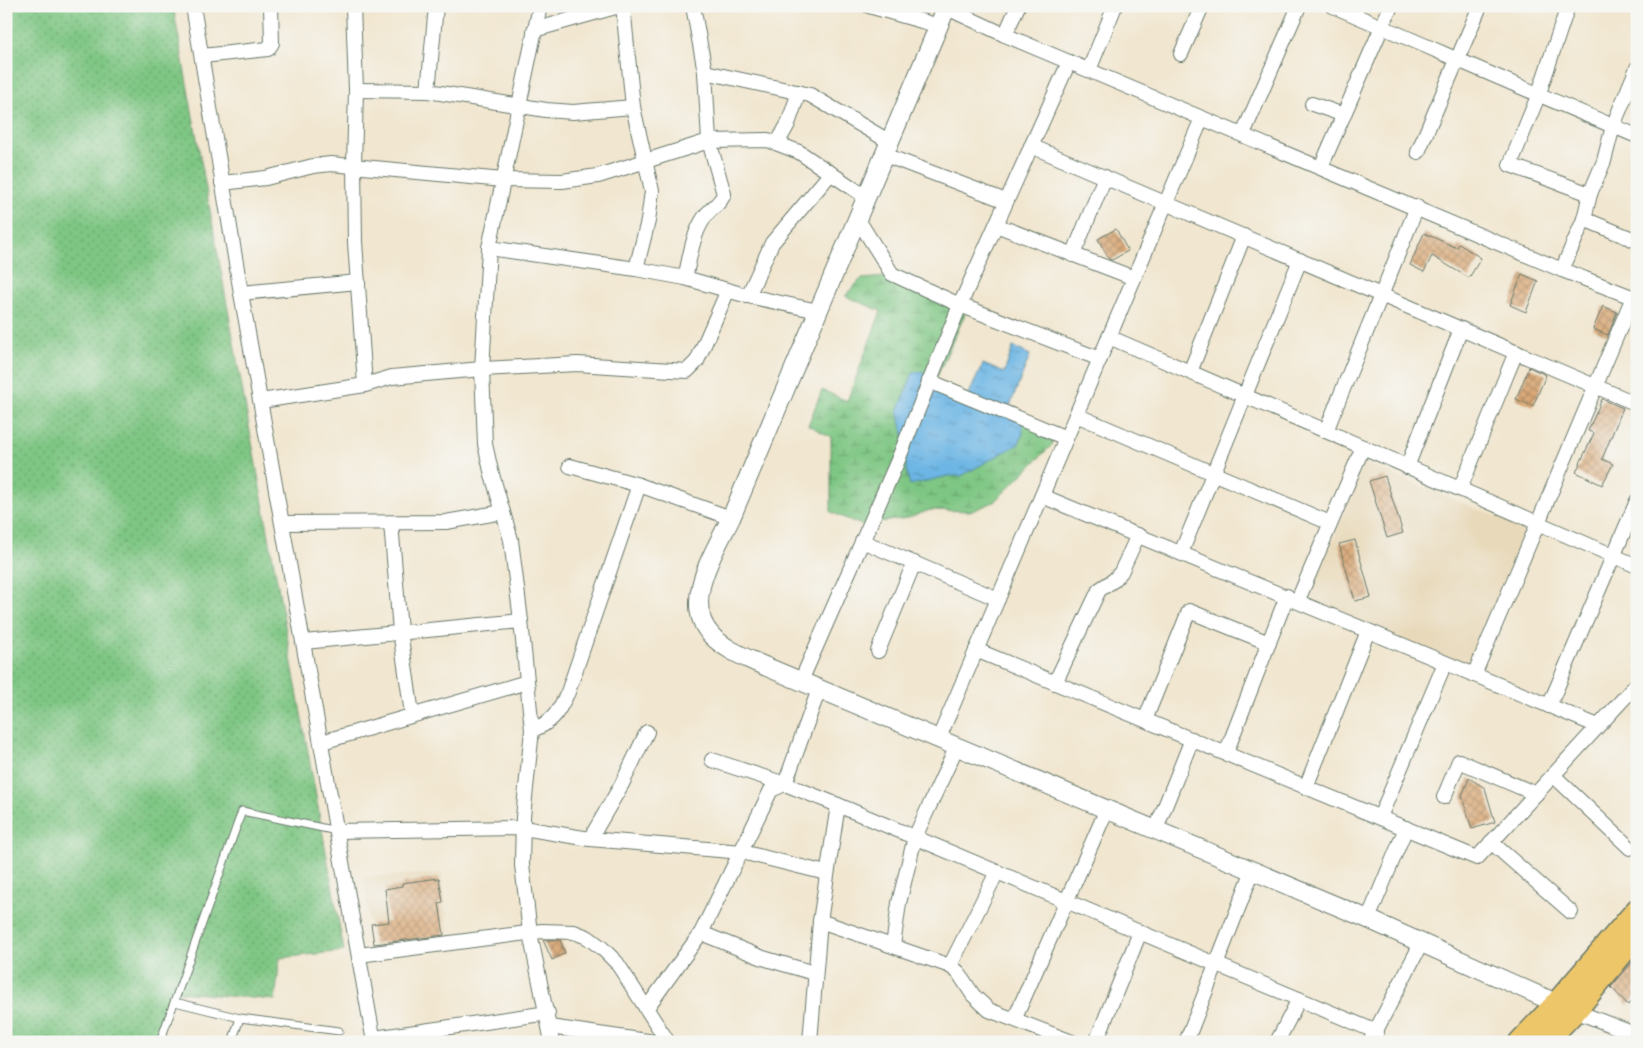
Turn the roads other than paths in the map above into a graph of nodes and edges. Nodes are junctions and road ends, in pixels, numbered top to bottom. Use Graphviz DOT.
graph roads {
  1 [pos="193,6"];
  2 [pos="271,6"];
  3 [pos="354,6"];
  4 [pos="436,6"];
  5 [pos="540,6"];
  6 [pos="621,6"];
  7 [pos="692,6"];
  8 [pos="869,6"];
  9 [pos="1018,6"];
  10 [pos="1116,6"];
  11 [pos="1202,6"];
  12 [pos="1300,6"];
  13 [pos="1333,6"];
  14 [pos="1391,6"];
  15 [pos="1480,6"];
  16 [pos="1568,6"];
  17 [pos="947,7"];
  18 [pos="939,26"];
  19 [pos="1382,27"];
  20 [pos="534,30"];
  21 [pos="1005,35"];
  22 [pos="1181,54"];
  23 [pos="202,56"];
  24 [pos="1458,59"];
  25 [pos="1069,62"];
  26 [pos="1089,70"];
  27 [pos="705,72"];
  28 [pos="1636,74"];
  29 [pos="356,90"];
  30 [pos="428,91"];
  31 [pos="799,92"];
  32 [pos="1538,96"];
  33 [pos="519,104"];
  34 [pos="1312,104"];
  35 [pos="634,107"];
  36 [pos="1344,116"];
  37 [pos="1202,118"];
  38 [pos="1613,126"];
  39 [pos="1243,134"];
  40 [pos="1637,136"];
  41 [pos="709,141"];
  42 [pos="778,142"];
  43 [pos="1031,146"];
  44 [pos="887,148"];
  45 [pos="1418,152"];
  46 [pos="644,160"];
  47 [pos="354,165"];
  48 [pos="1321,167"];
  49 [pos="831,172"];
  50 [pos="1106,177"];
  51 [pos="503,180"];
  52 [pos="222,184"];
  53 [pos="1590,194"];
  54 [pos="866,197"];
  55 [pos="1006,202"];
  56 [pos="1166,203"];
  57 [pos="1416,207"];
  58 [pos="857,218"];
  59 [pos="1584,219"];
  60 [pos="996,225"];
  61 [pos="1244,236"];
  62 [pos="1637,241"];
  63 [pos="489,248"];
  64 [pos="1073,255"];
  65 [pos="1300,260"];
  66 [pos="636,269"];
  67 [pos="1562,270"];
  68 [pos="685,278"];
  69 [pos="1134,278"];
  70 [pos="358,282"];
  71 [pos="728,290"];
  72 [pos="241,293"];
  73 [pos="1381,295"];
  74 [pos="748,296"];
  75 [pos="1635,298"];
  76 [pos="960,305"];
  77 [pos="818,311"];
  78 [pos="1460,329"];
  79 [pos="1109,337"];
  80 [pos="1516,352"];
  81 [pos="1100,358"];
  82 [pos="482,369"];
  83 [pos="1190,372"];
  84 [pos="929,381"];
  85 [pos="365,385"];
  86 [pos="1596,386"];
  87 [pos="1245,396"];
  88 [pos="261,401"];
  89 [pos="1637,404"];
  90 [pos="1076,415"];
  91 [pos="1326,431"];
  92 [pos="1066,438"];
  93 [pos="1363,447"];
  94 [pos="570,466"];
  95 [pos="1408,467"];
  96 [pos="1214,473"];
  97 [pos="639,484"];
  98 [pos="1460,489"];
  99 [pos="1042,496"];
  100 [pos="1637,501"];
  101 [pos="503,512"];
  102 [pos="730,518"];
  103 [pos="282,523"];
  104 [pos="391,523"];
  105 [pos="1330,523"];
  106 [pos="1539,524"];
  107 [pos="1138,535"];
  108 [pos="862,541"];
  109 [pos="1181,553"];
  110 [pos="1613,556"];
  111 [pos="914,563"];
  112 [pos="1637,566"];
  113 [pos="1292,598"];
  114 [pos="998,599"];
  115 [pos="521,621"];
  116 [pos="400,631"];
  117 [pos="1368,631"];
  118 [pos="304,642"];
  119 [pos="1269,644"];
  120 [pos="976,650"];
  121 [pos="878,651"];
  122 [pos="1445,663"];
  123 [pos="1474,675"];
  124 [pos="801,681"];
  125 [pos="527,682"];
  126 [pos="1056,683"];
  127 [pos="1637,684"];
  128 [pos="819,689"];
  129 [pos="1549,706"];
  130 [pos="412,714"];
  131 [pos="1146,720"];
  132 [pos="1598,726"];
  133 [pos="532,730"];
  134 [pos="647,732"];
  135 [pos="939,738"];
  136 [pos="1192,739"];
  137 [pos="322,742"];
  138 [pos="957,746"];
  139 [pos="1226,753"];
  140 [pos="712,760"];
  141 [pos="1553,775"];
  142 [pos="785,784"];
  143 [pos="1306,787"];
  144 [pos="1536,794"];
  145 [pos="1444,797"];
  146 [pos="838,805"];
  147 [pos="1107,809"];
  148 [pos="1380,817"];
  149 [pos="524,828"];
  150 [pos="1406,828"];
  151 [pos="1156,829"];
  152 [pos="337,831"];
  153 [pos="915,838"];
  154 [pos="590,840"];
  155 [pos="1492,842"];
  156 [pos="1630,848"];
  157 [pos="742,852"];
  158 [pos="1253,870"];
  159 [pos="997,872"];
  160 [pos="826,873"];
  161 [pos="1066,901"];
  162 [pos="1637,910"];
  163 [pos="1571,912"];
  164 [pos="1368,918"];
  165 [pos="820,921"];
  166 [pos="1140,932"];
  167 [pos="530,933"];
  168 [pos="701,933"];
  169 [pos="1637,935"];
  170 [pos="1422,942"];
  171 [pos="893,946"];
  172 [pos="359,955"];
  173 [pos="1216,964"];
  174 [pos="950,966"];
  175 [pos="814,974"];
  176 [pos="1299,999"];
  177 [pos="175,1002"];
  178 [pos="1565,1007"];
  179 [pos="646,1009"];
  180 [pos="548,1013"];
  181 [pos="240,1018"];
  182 [pos="1014,1018"];
  183 [pos="550,1027"];
  184 [pos="338,1031"];
  185 [pos="1637,1035"];
  186 [pos="1046,1037"];
  187 [pos="1373,1037"];
  188 [pos="374,1040"];
  189 [pos="812,1041"];
  190 [pos="1069,1041"];
  191 [pos="160,1042"];
  192 [pos="232,1042"];
  193 [pos="552,1042"];
  194 [pos="654,1042"];
  195 [pos="668,1042"];
  196 [pos="1096,1042"];
  197 [pos="1186,1042"];
  198 [pos="1277,1042"];
  199 [pos="1520,1042"];
  200 [pos="1545,1042"];
  1 -- 23 [label="street"];
  2 -- 23 [label="street"];
  3 -- 29 [label="street"];
  4 -- 30 [label="street"];
  5 -- 20 [label="street"];
  6 -- 20 [label="street"];
  6 -- 35 [label="street"];
  7 -- 27 [label="street"];
  8 -- 18 [label="street"];
  9 -- 21 [label="street"];
  10 -- 26 [label="street"];
  11 -- 22 [label="street"];
  12 -- 39 [label="street"];
  13 -- 19 [label="street"];
  14 -- 19 [label="street"];
  15 -- 24 [label="street"];
  16 -- 32 [label="street"];
  17 -- 18 [label="street"];
  17 -- 21 [label="street"];
  18 -- 44 [label="street"];
  19 -- 24 [label="street"];
  19 -- 36 [label="street"];
  20 -- 33 [label="street"];
  21 -- 25 [label="street"];
  23 -- 52 [label="street"];
  24 -- 32 [label="street"];
  24 -- 45 [label="street"];
  25 -- 26 [label="street"];
  25 -- 43 [label="street"];
  26 -- 37 [label="street"];
  27 -- 31 [label="street"];
  27 -- 41 [label="street"];
  28 -- 38 [label="street"];
  29 -- 30 [label="street"];
  29 -- 47 [label="street"];
  30 -- 33 [label="street"];
  31 -- 42 [label="street"];
  31 -- 44 [label="street"];
  32 -- 38 [label="street"];
  32 -- 53 [label="street"];
  33 -- 35 [label="street"];
  33 -- 51 [label="street"];
  34 -- 36 [label="street"];
  35 -- 46 [label="street"];
  36 -- 48 [label="street"];
  37 -- 39 [label="street"];
  37 -- 56 [label="street"];
  38 -- 40 [label="street"];
  38 -- 53 [label="street"];
  39 -- 48 [label="street"];
  41 -- 42 [label="street"];
  41 -- 46 [label="street"];
  41 -- 68 [label="street"];
  42 -- 49 [label="street"];
  43 -- 50 [label="street"];
  43 -- 55 [label="street"];
  44 -- 54 [label="street"];
  44 -- 55 [label="street"];
  46 -- 51 [label="street"];
  46 -- 66 [label="street"];
  47 -- 51 [label="street"];
  47 -- 52 [label="street"];
  47 -- 70 [label="street"];
  48 -- 57 [label="street"];
  49 -- 54 [label="street"];
  49 -- 74 [label="street"];
  50 -- 56 [label="street"];
  50 -- 64 [label="street"];
  51 -- 63 [label="street"];
  52 -- 72 [label="street"];
  53 -- 59 [label="street"];
  54 -- 58 [label="street"];
  55 -- 60 [label="street"];
  56 -- 61 [label="street"];
  56 -- 69 [label="street"];
  57 -- 67 [label="street"];
  57 -- 73 [label="street"];
  58 -- 76 [label="street"];
  58 -- 77 [label="street"];
  59 -- 62 [label="street"];
  59 -- 67 [label="street"];
  60 -- 64 [label="street"];
  60 -- 76 [label="street"];
  61 -- 65 [label="street"];
  61 -- 83 [label="street"];
  63 -- 66 [label="street"];
  63 -- 82 [label="street"];
  64 -- 69 [label="street"];
  65 -- 73 [label="street"];
  65 -- 87 [label="street"];
  66 -- 68 [label="street"];
  67 -- 75 [label="street"];
  68 -- 71 [label="street"];
  69 -- 79 [label="street"];
  70 -- 72 [label="street"];
  70 -- 85 [label="street"];
  71 -- 74 [label="street"];
  71 -- 82 [label="street"];
  72 -- 88 [label="street"];
  73 -- 78 [label="street"];
  73 -- 91 [label="street"];
  74 -- 77 [label="street"];
  75 -- 86 [label="street"];
  76 -- 81 [label="street"];
  76 -- 84 [label="street"];
  77 -- 102 [label="street"];
  78 -- 80 [label="street"];
  78 -- 95 [label="street"];
  79 -- 81 [label="street"];
  79 -- 83 [label="street"];
  80 -- 86 [label="street"];
  80 -- 98 [label="street"];
  81 -- 90 [label="street"];
  82 -- 85 [label="street"];
  82 -- 101 [label="street"];
  83 -- 87 [label="street"];
  84 -- 92 [label="street"];
  84 -- 108 [label="street"];
  85 -- 88 [label="street"];
  86 -- 89 [label="street"];
  86 -- 106 [label="street"];
  87 -- 91 [label="street"];
  87 -- 96 [label="street"];
  88 -- 103 [label="street"];
  90 -- 92 [label="street"];
  90 -- 96 [label="street"];
  91 -- 93 [label="street"];
  92 -- 99 [label="street"];
  93 -- 95 [label="street"];
  93 -- 105 [label="street"];
  94 -- 97 [label="street"];
  95 -- 98 [label="street"];
  96 -- 105 [label="street"];
  96 -- 109 [label="street"];
  97 -- 102 [label="street"];
  97 -- 133 [label="street"];
  98 -- 106 [label="street"];
  99 -- 107 [label="street"];
  99 -- 114 [label="street"];
  100 -- 110 [label="street"];
  101 -- 104 [label="street"];
  101 -- 115 [label="street"];
  102 -- 124 [label="street"];
  103 -- 104 [label="street"];
  103 -- 118 [label="street"];
  104 -- 116 [label="street"];
  105 -- 113 [label="street"];
  106 -- 110 [label="street"];
  106 -- 123 [label="street"];
  107 -- 109 [label="street"];
  107 -- 126 [label="street"];
  108 -- 111 [label="street"];
  108 -- 124 [label="street"];
  109 -- 113 [label="street"];
  110 -- 112 [label="street"];
  110 -- 129 [label="street"];
  111 -- 114 [label="street"];
  111 -- 121 [label="street"];
  113 -- 117 [label="street"];
  113 -- 119 [label="street"];
  114 -- 120 [label="street"];
  115 -- 116 [label="street"];
  115 -- 125 [label="street"];
  116 -- 118 [label="street"];
  116 -- 130 [label="street"];
  117 -- 122 [label="street"];
  117 -- 143 [label="street"];
  118 -- 137 [label="street"];
  119 -- 131 [label="street"];
  119 -- 139 [label="street"];
  120 -- 126 [label="street"];
  120 -- 135 [label="street"];
  122 -- 123 [label="street"];
  122 -- 148 [label="street"];
  123 -- 129 [label="street"];
  124 -- 128 [label="street"];
  125 -- 130 [label="street"];
  125 -- 133 [label="street"];
  126 -- 131 [label="street"];
  127 -- 132 [label="street"];
  128 -- 135 [label="street"];
  128 -- 142 [label="street"];
  129 -- 132 [label="street"];
  130 -- 137 [label="street"];
  131 -- 136 [label="street"];
  132 -- 141 [label="street"];
  133 -- 149 [label="street"];
  134 -- 154 [label="street"];
  135 -- 138 [label="street"];
  136 -- 139 [label="street"];
  136 -- 151 [label="street"];
  137 -- 152 [label="street"];
  138 -- 147 [label="street"];
  138 -- 153 [label="street"];
  139 -- 143 [label="street"];
  140 -- 142 [label="street"];
  141 -- 144 [label="street"];
  141 -- 156 [label="street"];
  142 -- 146 [label="street"];
  142 -- 157 [label="street"];
  143 -- 148 [label="street"];
  144 -- 145 [label="street"];
  144 -- 155 [label="street"];
  146 -- 153 [label="street"];
  146 -- 160 [label="street"];
  147 -- 151 [label="street"];
  147 -- 161 [label="street"];
  148 -- 150 [label="street"];
  149 -- 152 [label="street"];
  149 -- 154 [label="street"];
  149 -- 167 [label="street"];
  150 -- 155 [label="street"];
  150 -- 164 [label="street"];
  151 -- 158 [label="street"];
  152 -- 172 [label="street"];
  152 -- 177 [label="lane"];
  153 -- 159 [label="street"];
  153 -- 171 [label="street"];
  154 -- 157 [label="street"];
  155 -- 163 [label="street"];
  157 -- 160 [label="street"];
  157 -- 168 [label="street"];
  158 -- 164 [label="street"];
  158 -- 173 [label="street"];
  159 -- 161 [label="street"];
  159 -- 174 [label="street"];
  160 -- 165 [label="street"];
  161 -- 166 [label="street"];
  161 -- 182 [label="street"];
  162 -- 178 [label="main road"];
  164 -- 170 [label="street"];
  165 -- 171 [label="street"];
  165 -- 175 [label="street"];
  166 -- 173 [label="street"];
  166 -- 196 [label="street"];
  167 -- 172 [label="street"];
  167 -- 179 [label="street"];
  167 -- 180 [label="street"];
  168 -- 175 [label="street"];
  168 -- 179 [label="street"];
  169 -- 178 [label="main road"];
  170 -- 178 [label="street"];
  170 -- 187 [label="street"];
  171 -- 174 [label="street"];
  172 -- 188 [label="street"];
  173 -- 176 [label="street"];
  173 -- 197 [label="street"];
  174 -- 182 [label="street"];
  175 -- 189 [label="street"];
  176 -- 187 [label="street"];
  176 -- 198 [label="street"];
  177 -- 181 [label="lane"];
  177 -- 191 [label="lane"];
  178 -- 185 [label="street"];
  178 -- 199 [label="main road"];
  178 -- 200 [label="main road"];
  179 -- 195 [label="street"];
  180 -- 183 [label="street"];
  180 -- 188 [label="street"];
  181 -- 184 [label="lane"];
  181 -- 192 [label="lane"];
  182 -- 186 [label="street"];
  183 -- 193 [label="street"];
  183 -- 194 [label="street"];
  186 -- 190 [label="street"];
}
